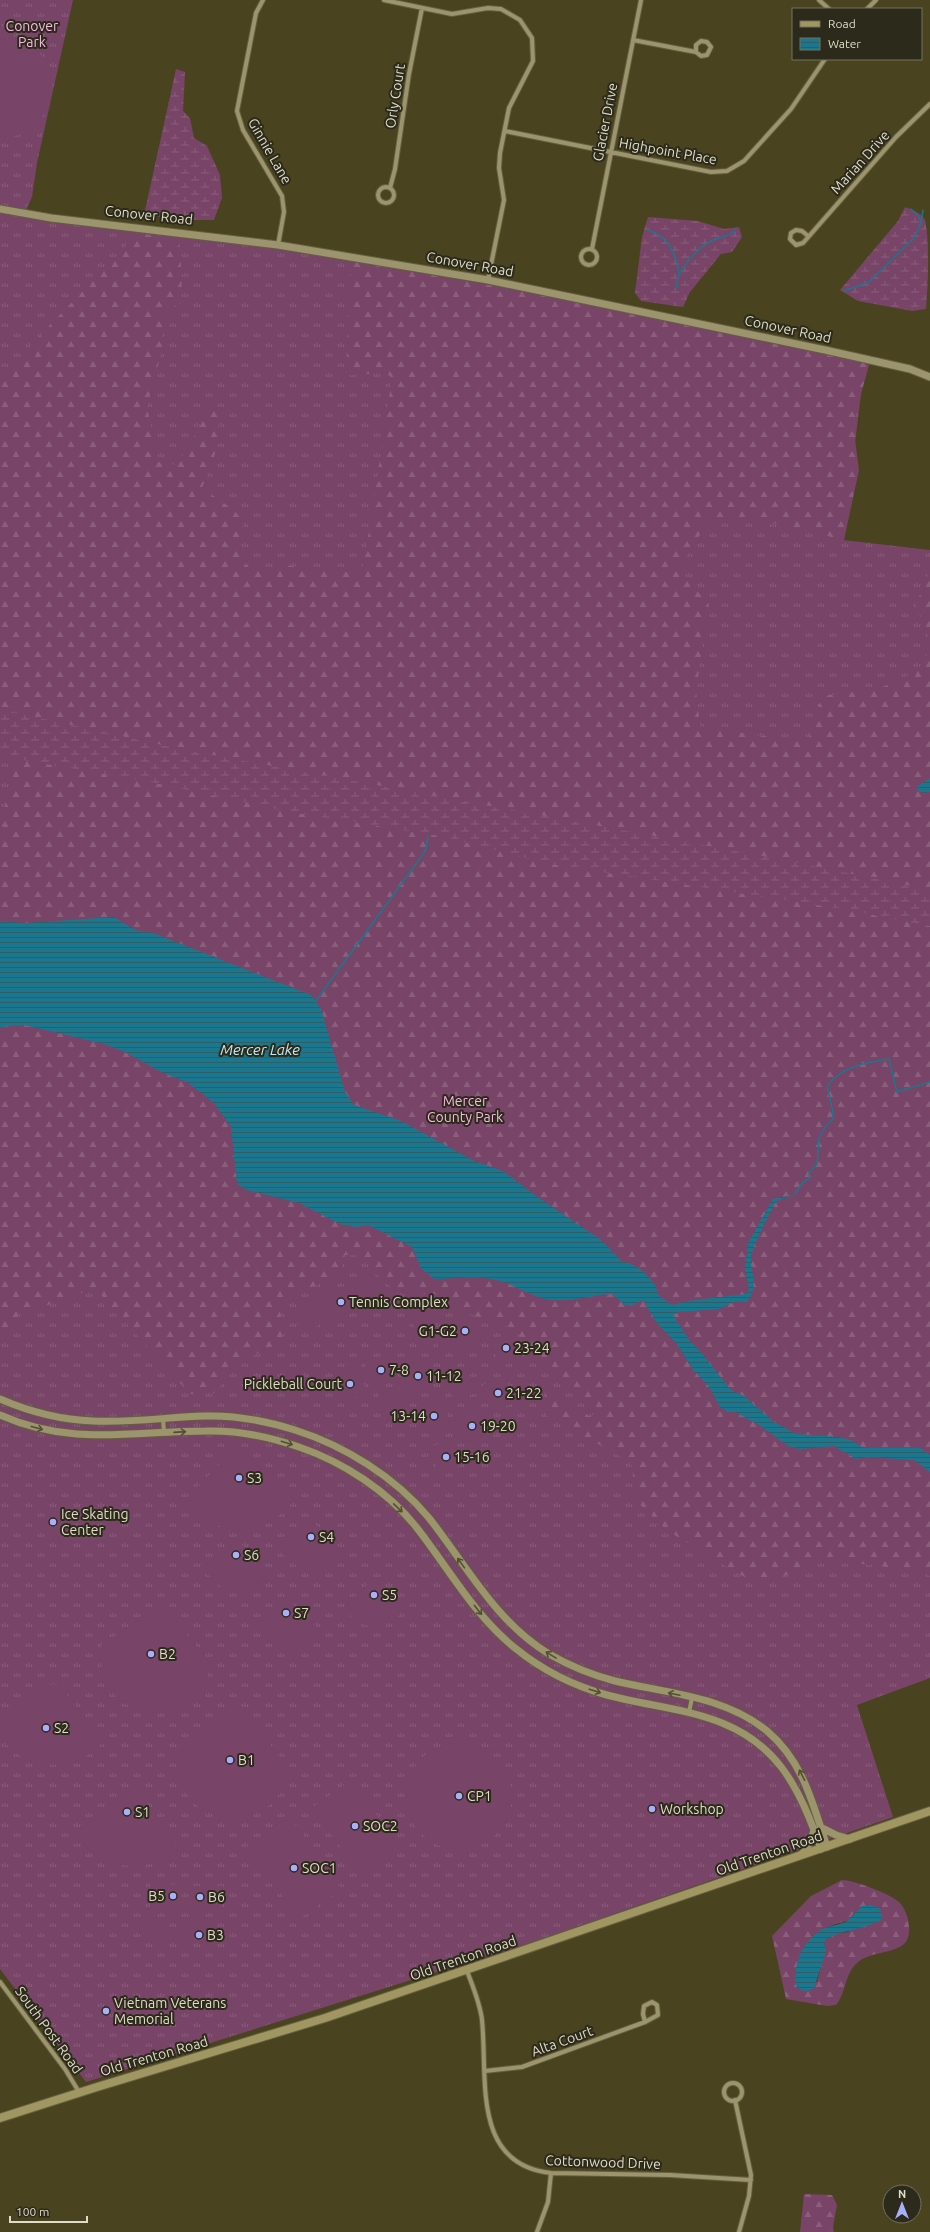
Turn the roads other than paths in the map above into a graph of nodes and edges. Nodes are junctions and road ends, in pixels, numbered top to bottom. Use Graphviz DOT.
graph roads {
  1 [pos="263,0"];
  2 [pos="384,0"];
  3 [pos="641,0"];
  4 [pos="819,0"];
  5 [pos="876,0"];
  6 [pos="422,8"];
  7 [pos="828,8"];
  8 [pos="868,8"];
  9 [pos="633,40"];
  10 [pos="696,52"];
  11 [pos="824,60"];
  12 [pos="930,104"];
  13 [pos="505,131"];
  14 [pos="611,152"];
  15 [pos="390,188"];
  16 [pos="0,209"];
  17 [pos="808,236"];
  18 [pos="278,245"];
  19 [pos="592,249"];
  20 [pos="488,280"];
  21 [pos="930,377"];
  22 [pos="0,1399"];
  23 [pos="0,1415"];
  24 [pos="163,1418"];
  25 [pos="164,1433"];
  26 [pos="692,1698"];
  27 [pos="689,1712"];
  28 [pos="930,1811"];
  29 [pos="817,1828"];
  30 [pos="850,1839"];
  31 [pos="824,1848"];
  32 [pos="800,1856"];
  33 [pos="467,1971"];
  34 [pos="0,1982"];
  35 [pos="645,2022"];
  36 [pos="485,2071"];
  37 [pos="79,2092"];
  38 [pos="735,2100"];
  39 [pos="0,2118"];
  40 [pos="551,2173"];
  41 [pos="751,2180"];
  42 [pos="537,2232"];
  43 [pos="739,2232"];
  1 -- 18 [label="street, Ginnie Lane"];
  2 -- 6 [label="street"];
  3 -- 9 [label="street, Glacier Drive"];
  4 -- 7 [label="street"];
  5 -- 8 [label="street"];
  6 -- 13 [label="street"];
  6 -- 15 [label="street, Orly Court"];
  9 -- 10 [label="street"];
  9 -- 14 [label="street, Glacier Drive"];
  11 -- 14 [label="street, Highpoint Place"];
  12 -- 17 [label="street, Marian Drive"];
  13 -- 14 [label="street, Highpoint Place"];
  13 -- 20 [label="street"];
  14 -- 19 [label="street, Glacier Drive"];
  15 -- 15 [label="street, Orly Court"];
  16 -- 18 [label="street, Conover Road"];
  17 -- 17 [label="street, Marian Drive"];
  18 -- 20 [label="street, Conover Road"];
  20 -- 21 [label="street, Conover Road"];
  22 -- 24 [label="street"];
  23 -- 25 [label="street, one-way"];
  24 -- 25 [label="street"];
  26 -- 24 [label="street, one-way"];
  25 -- 27 [label="street, one-way"];
  26 -- 27 [label="street"];
  29 -- 26 [label="street, one-way"];
  27 -- 29 [label="street"];
  28 -- 30 [label="main road, Old Trenton Road"];
  29 -- 30 [label="street"];
  29 -- 31 [label="street"];
  29 -- 32 [label="street"];
  30 -- 31 [label="main road, Old Trenton Road"];
  31 -- 32 [label="main road, Old Trenton Road"];
  32 -- 33 [label="main road, Old Trenton Road"];
  33 -- 36 [label="street, Cottonwood Drive"];
  33 -- 37 [label="main road, Old Trenton Road"];
  34 -- 37 [label="street, South Post Road"];
  35 -- 35 [label="street, Alta Court"];
  35 -- 36 [label="street, Alta Court"];
  36 -- 40 [label="street, Cottonwood Drive"];
  37 -- 39 [label="main road, Old Trenton Road"];
  38 -- 38 [label="street"];
  38 -- 41 [label="street"];
  40 -- 41 [label="street, Cottonwood Drive"];
  40 -- 42 [label="street"];
  41 -- 43 [label="street"];
}
